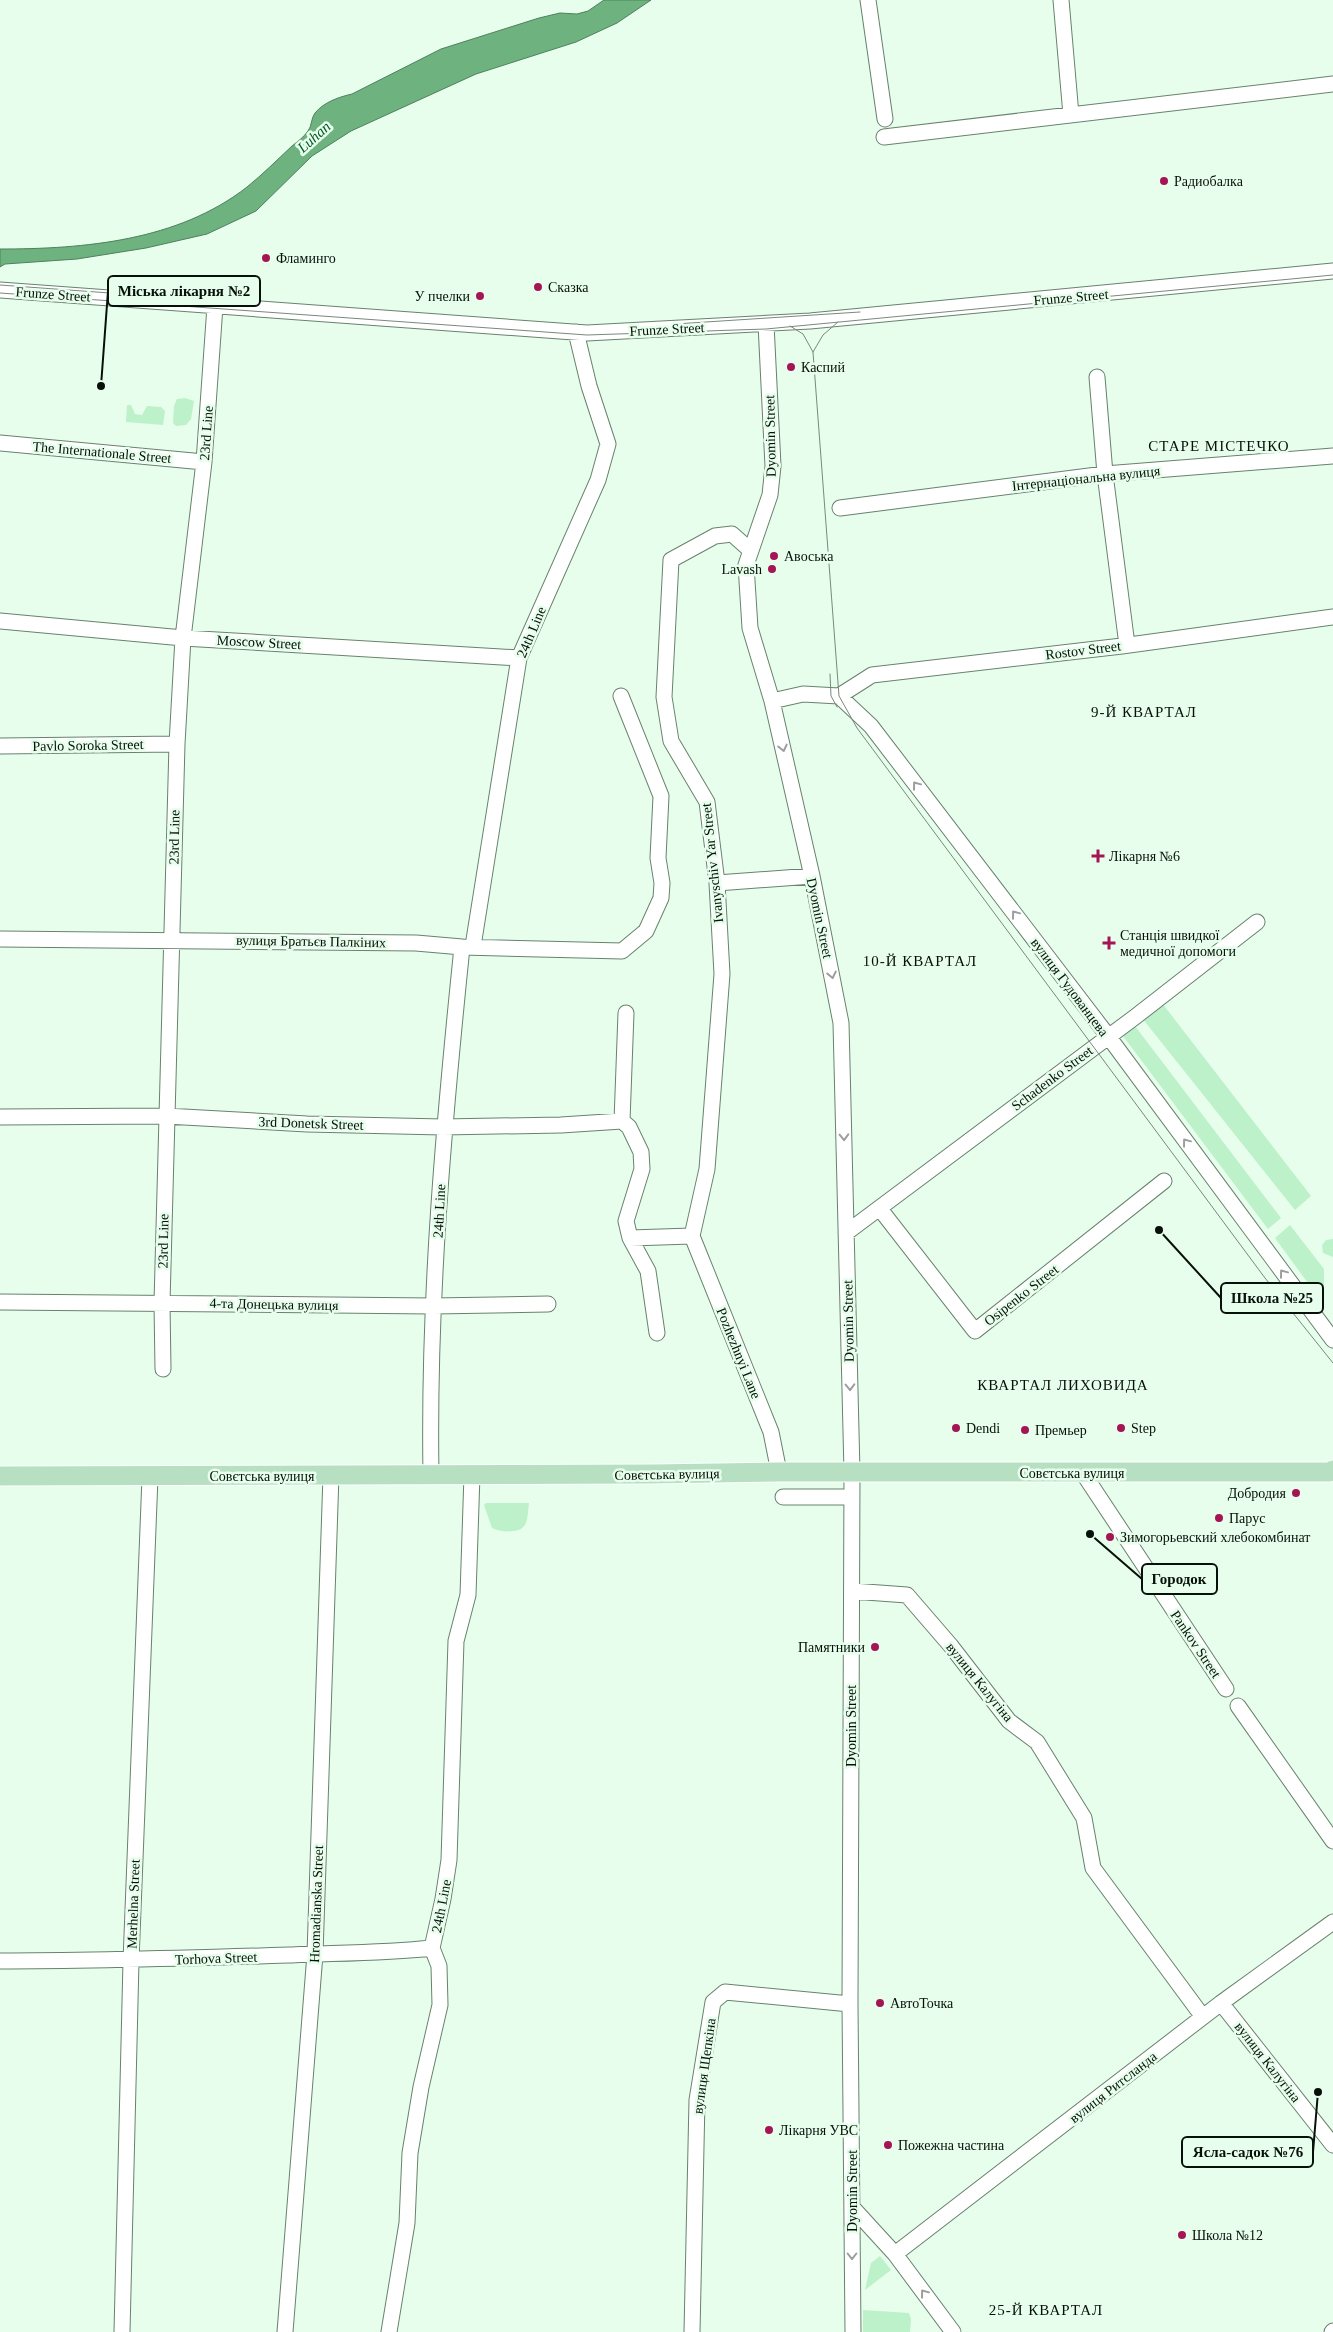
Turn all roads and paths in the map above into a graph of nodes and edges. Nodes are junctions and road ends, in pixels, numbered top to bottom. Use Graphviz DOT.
graph roads {
  1 [pos="868,0"];
  2 [pos="1061,0"];
  3 [pos="1333,84"];
  4 [pos="1072,115"];
  5 [pos="884,118"];
  6 [pos="884,137"];
  7 [pos="1333,271"];
  8 [pos="0,290"];
  9 [pos="215,306"];
  10 [pos="766,324"];
  11 [pos="576,332"];
  12 [pos="1097,377"];
  13 [pos="0,443"];
  14 [pos="1333,456"];
  15 [pos="204,462"];
  16 [pos="1105,474"];
  17 [pos="840,508"];
  18 [pos="750,550"];
  19 [pos="1333,617"];
  20 [pos="0,621"];
  21 [pos="183,638"];
  22 [pos="1127,645"];
  23 [pos="519,658"];
  24 [pos="621,696"];
  25 [pos="839,696"];
  26 [pos="772,700"];
  27 [pos="176,744"];
  28 [pos="0,746"];
  29 [pos="812,876"];
  30 [pos="717,883"];
  31 [pos="1257,922"];
  32 [pos="0,939"];
  33 [pos="172,940"];
  34 [pos="468,946"];
  35 [pos="626,1013"];
  36 [pos="1108,1036"];
  37 [pos="0,1116"];
  38 [pos="166,1116"];
  39 [pos="622,1121"];
  40 [pos="444,1128"];
  41 [pos="1164,1181"];
  42 [pos="880,1208"];
  43 [pos="846,1233"];
  44 [pos="692,1236"];
  45 [pos="630,1238"];
  46 [pos="0,1302"];
  47 [pos="162,1303"];
  48 [pos="548,1304"];
  49 [pos="433,1306"];
  50 [pos="657,1333"];
  51 [pos="1333,1340"];
  52 [pos="163,1369"];
  53 [pos="1333,1470"];
  54 [pos="779,1472"];
  55 [pos="852,1472"];
  56 [pos="1083,1473"];
  57 [pos="331,1475"];
  58 [pos="431,1475"];
  59 [pos="472,1475"];
  60 [pos="0,1476"];
  61 [pos="150,1477"];
  62 [pos="783,1497"];
  63 [pos="852,1497"];
  64 [pos="852,1590"];
  65 [pos="1226,1689"];
  66 [pos="1238,1706"];
  67 [pos="1333,1841"];
  68 [pos="1333,1922"];
  69 [pos="432,1948"];
  70 [pos="315,1954"];
  71 [pos="0,1961"];
  72 [pos="131,1961"];
  73 [pos="1221,2003"];
  74 [pos="850,2004"];
  75 [pos="1203,2017"];
  76 [pos="1333,2145"];
  77 [pos="852,2207"];
  78 [pos="895,2254"];
  79 [pos="122,2332"];
  80 [pos="285,2332"];
  81 [pos="389,2332"];
  82 [pos="692,2332"];
  83 [pos="853,2332"];
  84 [pos="953,2332"];
  1 -- 5 [label="street"];
  2 -- 4 [label="street"];
  3 -- 4 [label="street"];
  4 -- 6 [label="street"];
  7 -- 10 [label="street, Frunze Street"];
  8 -- 9 [label="street, Frunze Street"];
  9 -- 11 [label="street, Frunze Street"];
  9 -- 15 [label="street, 23rd Line"];
  10 -- 11 [label="street, Frunze Street"];
  10 -- 18 [label="street, Dyomin Street"];
  11 -- 23 [label="street, 24th Line"];
  12 -- 16 [label="street"];
  13 -- 15 [label="street, The Internationale Street"];
  14 -- 16 [label="street, Інтернаціональна вулиця"];
  15 -- 21 [label="street, 23rd Line"];
  16 -- 17 [label="street, Інтернаціональна вулиця"];
  16 -- 22 [label="street"];
  18 -- 26 [label="street, Dyomin Street"];
  18 -- 30 [label="street, Ivanyschiv Yar Street"];
  19 -- 22 [label="street, Rostov Street"];
  20 -- 21 [label="street, Moscow Street"];
  21 -- 23 [label="street, Moscow Street"];
  21 -- 27 [label="street, 23rd Line"];
  22 -- 25 [label="street, Rostov Street"];
  23 -- 34 [label="street, 24th Line"];
  24 -- 34 [label="street, вулиця Братьєв Палкіних"];
  25 -- 26 [label="street"];
  36 -- 25 [label="street, вулиця Гудованцева, one-way"];
  26 -- 29 [label="street, Dyomin Street, one-way"];
  27 -- 28 [label="street, Pavlo Soroka Street"];
  27 -- 33 [label="street, 23rd Line"];
  29 -- 30 [label="street"];
  29 -- 43 [label="street, Dyomin Street, one-way"];
  30 -- 44 [label="street, Ivanyschiv Yar Street"];
  31 -- 36 [label="street, Schadenko Street"];
  32 -- 33 [label="street, вулиця Братьєв Палкіних"];
  33 -- 34 [label="street, вулиця Братьєв Палкіних"];
  33 -- 38 [label="street, 23rd Line"];
  34 -- 40 [label="street, 24th Line"];
  35 -- 39 [label="street"];
  36 -- 42 [label="street, Schadenko Street"];
  51 -- 36 [label="street, вулиця Гудованцева, one-way"];
  37 -- 38 [label="street, 3rd Donetsk Street"];
  38 -- 40 [label="street, 3rd Donetsk Street"];
  38 -- 47 [label="street, 23rd Line"];
  39 -- 40 [label="street, 3rd Donetsk Street"];
  39 -- 45 [label="street"];
  40 -- 49 [label="street, 24th Line"];
  41 -- 42 [label="street, Osipenko Street"];
  42 -- 43 [label="street, Schadenko Street"];
  43 -- 55 [label="street, Dyomin Street, one-way"];
  44 -- 45 [label="street"];
  44 -- 54 [label="street, Pozhezhnyi Lane"];
  45 -- 50 [label="street"];
  46 -- 47 [label="street, 4-та Донецька вулиця"];
  47 -- 49 [label="street, 4-та Донецька вулиця"];
  47 -- 52 [label="street, 23rd Line"];
  48 -- 49 [label="street, 4-та Донецька вулиця"];
  49 -- 58 [label="street, 24th Line"];
  53 -- 56 [label="main road, Совєтська вулиця"];
  54 -- 55 [label="main road, Совєтська вулиця"];
  54 -- 59 [label="main road, Совєтська вулиця"];
  55 -- 56 [label="main road, Совєтська вулиця"];
  55 -- 63 [label="street, Dyomin Street"];
  56 -- 65 [label="street, Pankov Street"];
  57 -- 58 [label="main road, Совєтська вулиця"];
  57 -- 61 [label="main road, Совєтська вулиця"];
  57 -- 70 [label="street, Hromadianska Street"];
  58 -- 59 [label="main road, Совєтська вулиця"];
  59 -- 69 [label="street, 24th Line"];
  60 -- 61 [label="main road, Совєтська вулиця"];
  61 -- 72 [label="street, Merhelna Street"];
  62 -- 63 [label="street"];
  63 -- 64 [label="street, Dyomin Street"];
  64 -- 74 [label="street, Dyomin Street"];
  64 -- 75 [label="street, вулиця Калугіна"];
  66 -- 67 [label="street"];
  68 -- 73 [label="street, вулиця Ритсланда"];
  69 -- 70 [label="street, Torhova Street"];
  69 -- 81 [label="street, 24th Line"];
  70 -- 72 [label="street, Torhova Street"];
  70 -- 80 [label="street, Hromadianska Street"];
  71 -- 72 [label="street, Torhova Street"];
  72 -- 79 [label="street, Merhelna Street"];
  73 -- 75 [label="street, вулиця Ритсланда"];
  73 -- 76 [label="street, вулиця Калугіна"];
  74 -- 77 [label="street, Dyomin Street"];
  74 -- 82 [label="street, вулиця Щепкіна"];
  75 -- 78 [label="street, вулиця Ритсланда"];
  77 -- 78 [label="street"];
  77 -- 83 [label="street, Dyomin Street, one-way"];
  84 -- 78 [label="street, one-way"];
}
